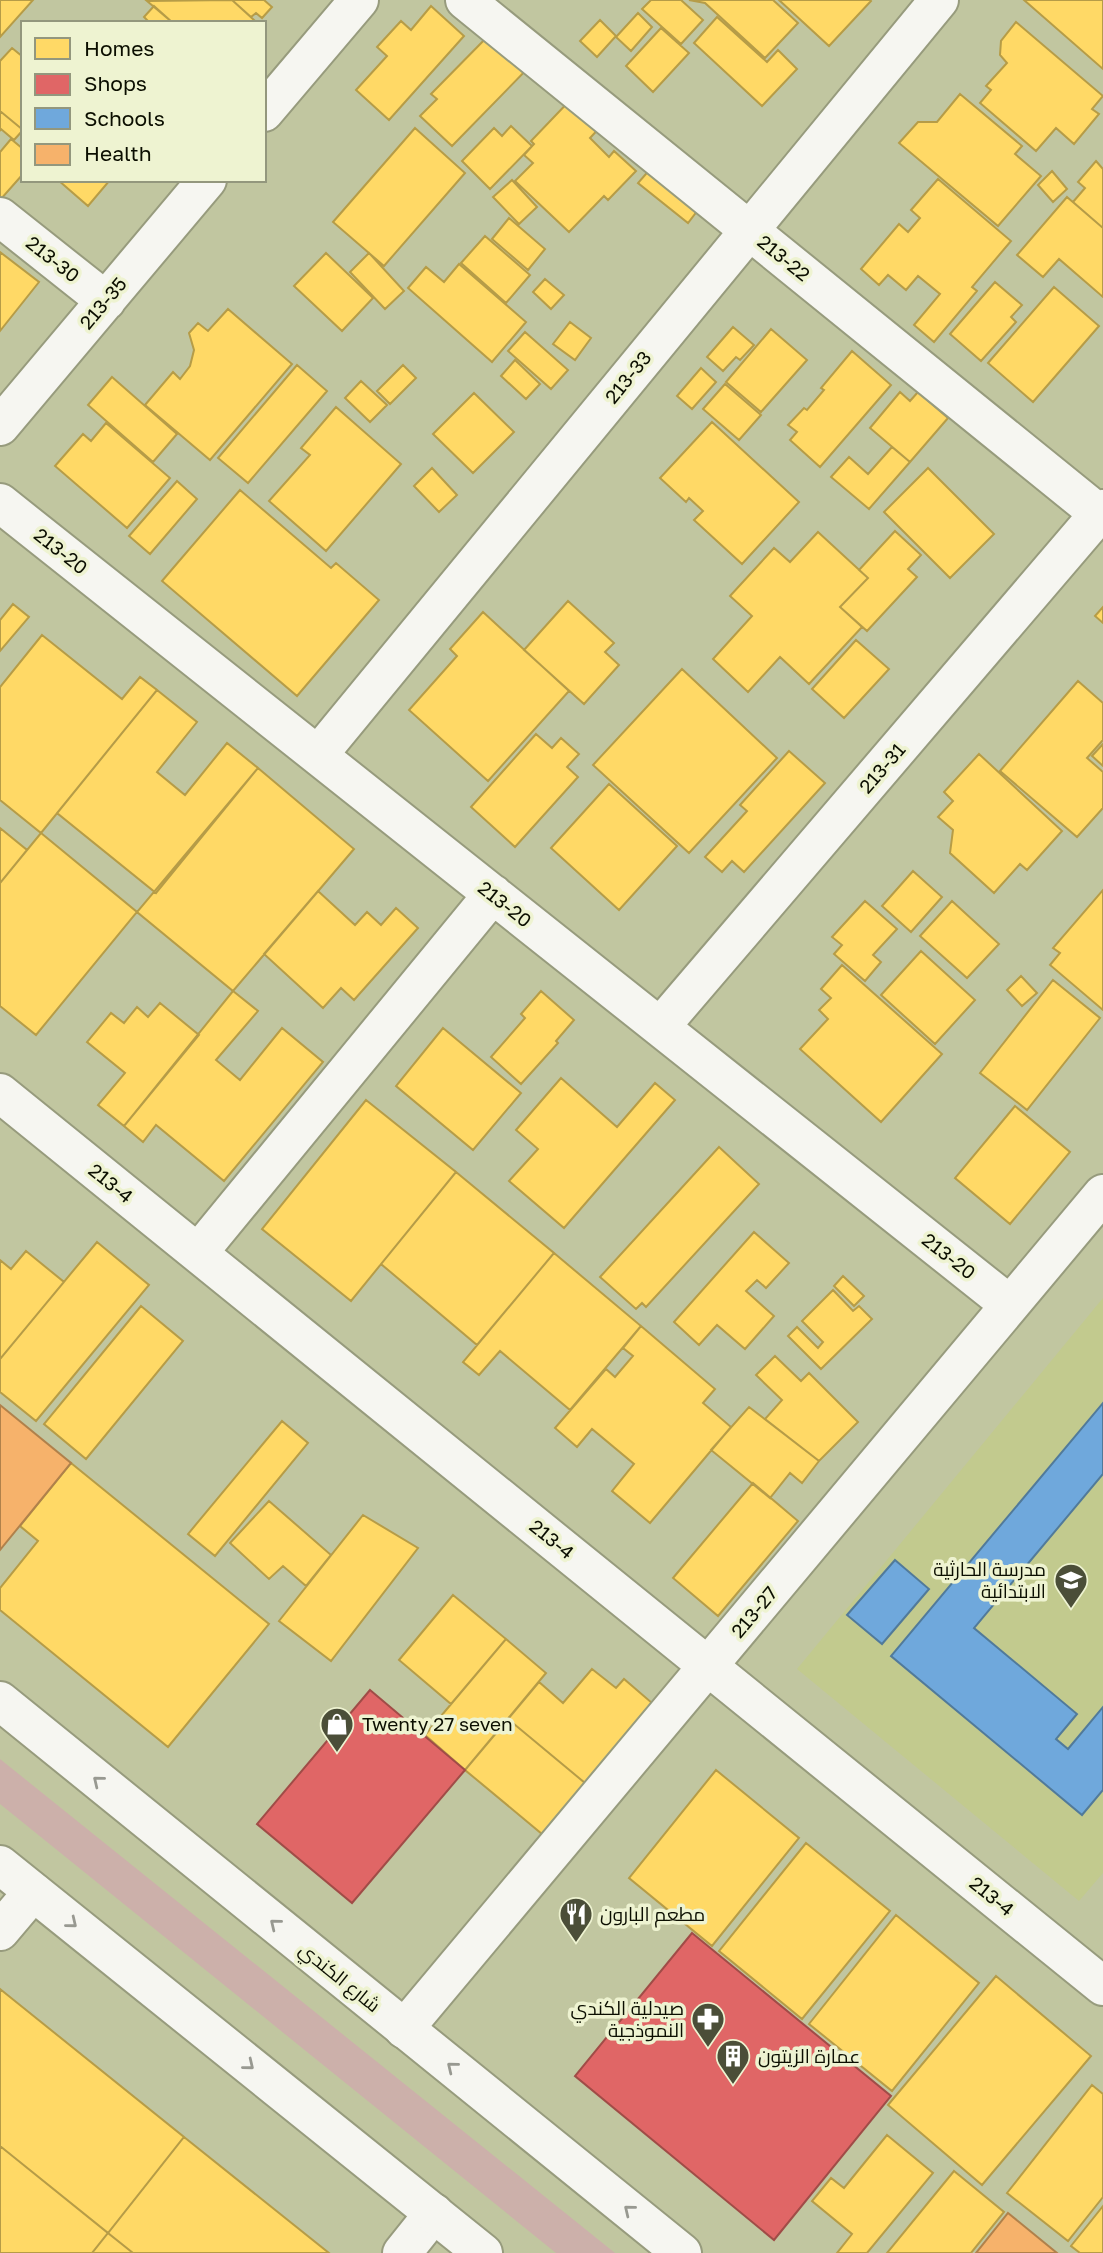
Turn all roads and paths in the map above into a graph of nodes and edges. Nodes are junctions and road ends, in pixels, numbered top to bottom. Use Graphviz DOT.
graph roads {
  1 [pos="359,0"];
  2 [pos="465,0"];
  3 [pos="939,0"];
  4 [pos="266,110"];
  5 [pos="205,182"];
  6 [pos="0,217"];
  7 [pos="750,230"];
  8 [pos="106,300"];
  9 [pos="0,426"];
  10 [pos="0,503"];
  11 [pos="1102,513"];
  12 [pos="318,755"];
  13 [pos="493,894"];
  14 [pos="660,1027"];
  15 [pos="6,1110"];
  16 [pos="1103,1194"];
  17 [pos="198,1253"];
  18 [pos="1010,1305"];
  19 [pos="708,1666"];
  20 [pos="0,1700"];
  21 [pos="0,1865"];
  22 [pos="33,1892"];
  23 [pos="0,1931"];
  24 [pos="1100,1978"];
  25 [pos="404,2029"];
  26 [pos="434,2213"];
  27 [pos="402,2253"];
  28 [pos="483,2253"];
  29 [pos="682,2253"];
  1 -- 4 [label="street"];
  2 -- 7 [label="street, 213-22"];
  3 -- 7 [label="street, 213-33"];
  5 -- 8 [label="street, 213-35"];
  6 -- 8 [label="street, 213-30"];
  7 -- 11 [label="street, 213-22"];
  7 -- 12 [label="street, 213-33"];
  8 -- 9 [label="street, 213-35"];
  10 -- 12 [label="street, 213-20"];
  11 -- 14 [label="street, 213-31"];
  12 -- 13 [label="street, 213-20"];
  13 -- 14 [label="street, 213-20"];
  13 -- 17 [label="street"];
  14 -- 18 [label="street, 213-20"];
  15 -- 17 [label="street, 213-4"];
  16 -- 18 [label="street, 213-27"];
  17 -- 19 [label="street, 213-4"];
  18 -- 19 [label="street, 213-27"];
  19 -- 24 [label="street, 213-4"];
  19 -- 25 [label="street, 213-27"];
  25 -- 20 [label="street, شارع الكندي, one-way"];
  21 -- 22 [label="street"];
  22 -- 23 [label="street"];
  22 -- 26 [label="street, one-way"];
  29 -- 25 [label="street, شارع الكندي, one-way"];
  26 -- 27 [label="street"];
  26 -- 28 [label="street"];
}
